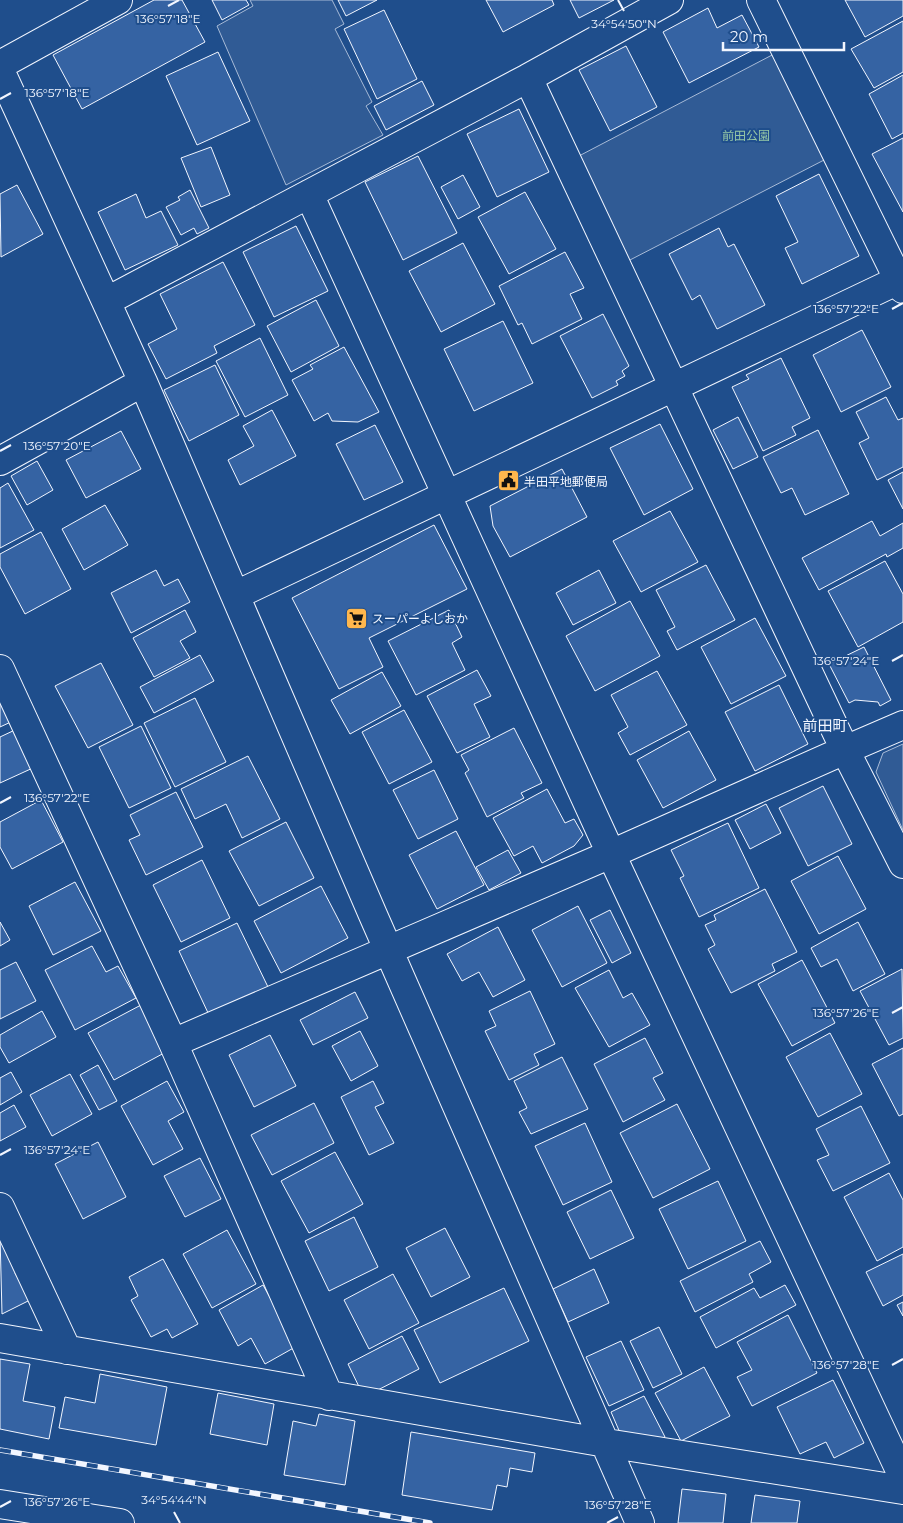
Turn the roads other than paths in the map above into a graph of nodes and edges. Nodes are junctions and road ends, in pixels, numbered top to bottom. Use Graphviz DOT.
graph roads {
  1 [pos="118,0"];
  2 [pos="669,0"];
  3 [pos="762,0"];
  4 [pos="0,65"];
  5 [pos="0,70"];
  6 [pos="528,78"];
  7 [pos="309,194"];
  8 [pos="902,282"];
  9 [pos="107,302"];
  10 [pos="143,382"];
  11 [pos="676,387"];
  12 [pos="0,461"];
  13 [pos="446,497"];
  14 [pos="236,595"];
  15 [pos="0,669"];
  16 [pos="903,725"];
  17 [pos="845,750"];
  18 [pos="611,854"];
  19 [pos="903,864"];
  20 [pos="388,950"];
  21 [pos="173,1043"];
  22 [pos="0,1207"];
  23 [pos="0,1338"];
  24 [pos="67,1350"];
  25 [pos="329,1396"];
  26 [pos="606,1443"];
  27 [pos="903,1477"];
  28 [pos="903,1490"];
  29 [pos="0,1504"];
  30 [pos="120,1523"];
  31 [pos="640,1523"];
  1 -- 4 [label="street"];
  2 -- 6 [label="street"];
  3 -- 8 [label="street"];
  5 -- 9 [label="street"];
  6 -- 7 [label="street"];
  6 -- 11 [label="street"];
  7 -- 9 [label="street"];
  7 -- 13 [label="street"];
  8 -- 11 [label="street"];
  9 -- 10 [label="street"];
  10 -- 12 [label="street"];
  10 -- 14 [label="street"];
  11 -- 13 [label="street"];
  11 -- 17 [label="street"];
  13 -- 14 [label="street"];
  13 -- 18 [label="street"];
  14 -- 20 [label="street"];
  15 -- 21 [label="street"];
  16 -- 17 [label="street"];
  17 -- 18 [label="street"];
  17 -- 19 [label="street"];
  18 -- 20 [label="street"];
  18 -- 27 [label="street"];
  20 -- 21 [label="street"];
  20 -- 26 [label="street"];
  21 -- 25 [label="street"];
  22 -- 24 [label="street"];
  23 -- 24 [label="street"];
  24 -- 25 [label="street"];
  25 -- 26 [label="street"];
  26 -- 28 [label="street"];
  26 -- 31 [label="street"];
  29 -- 30 [label="street"];
}
